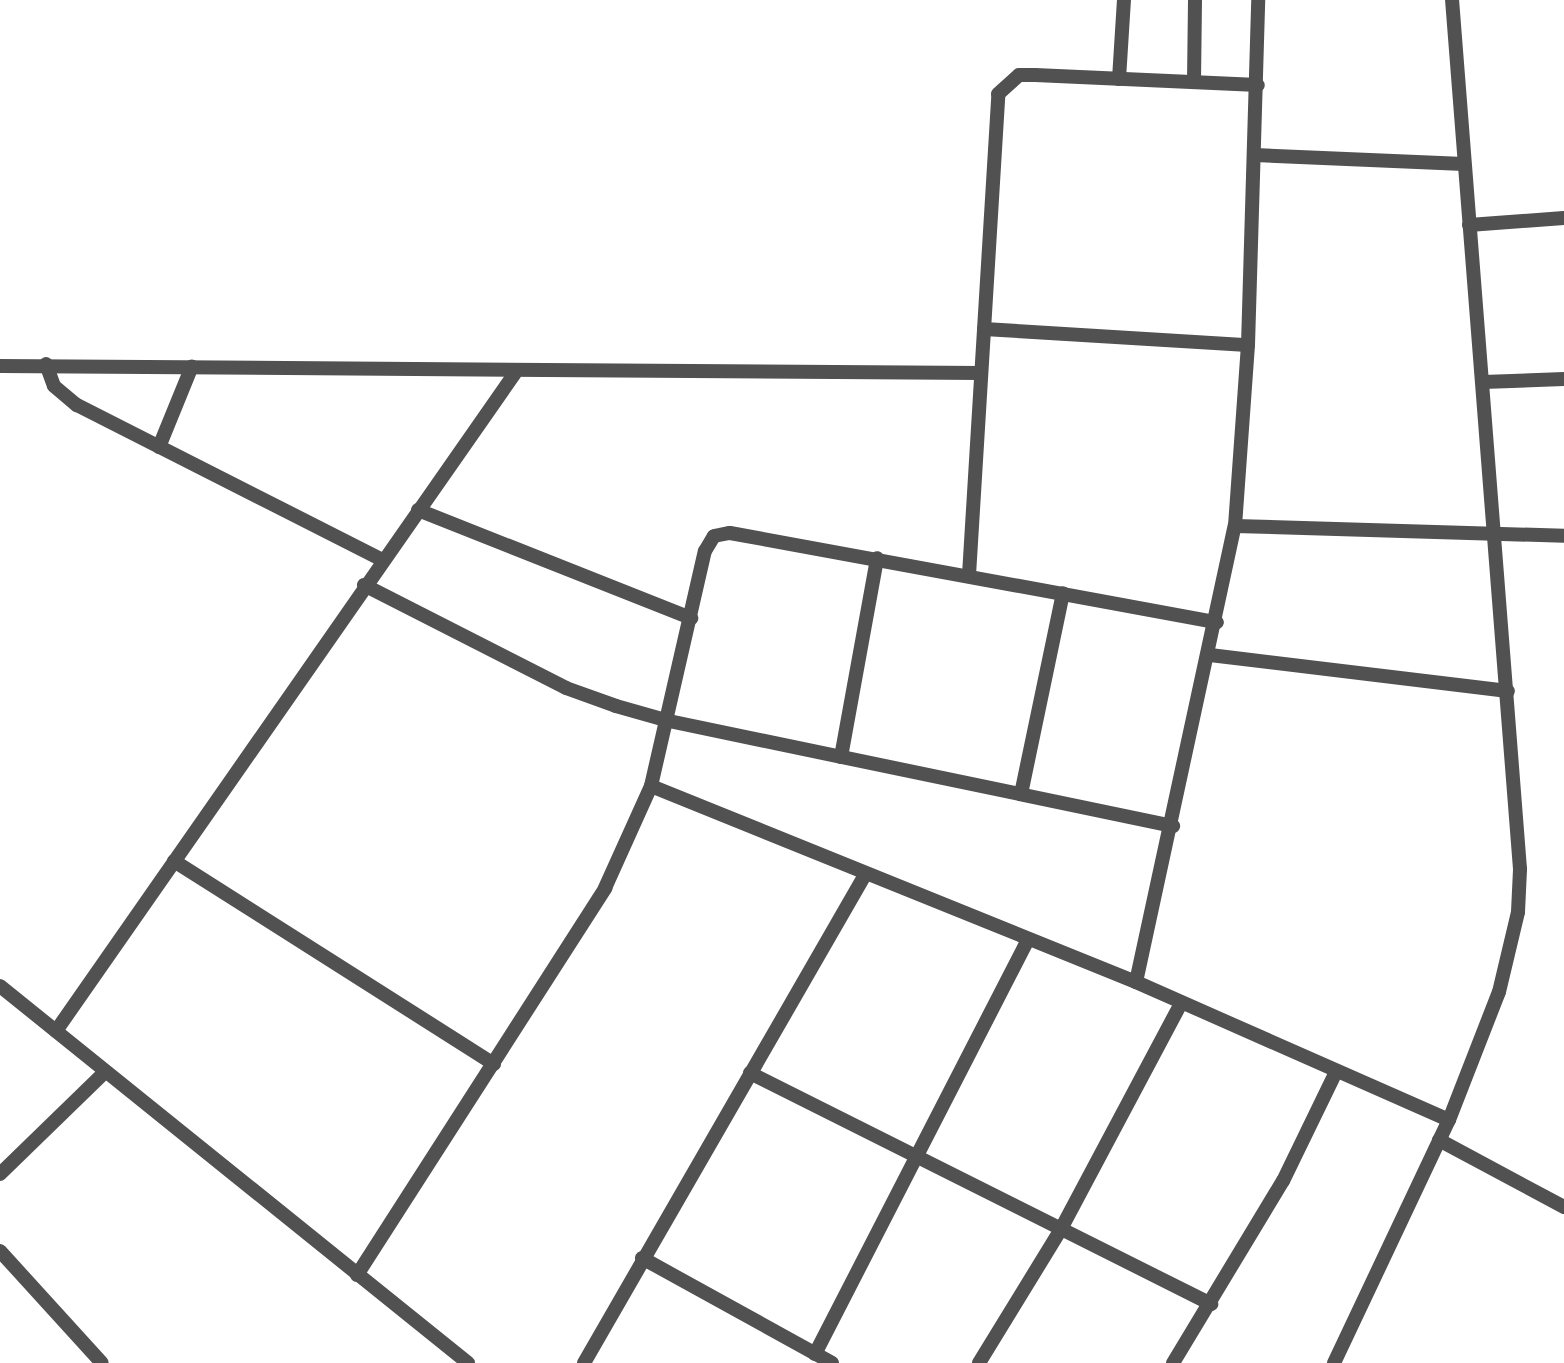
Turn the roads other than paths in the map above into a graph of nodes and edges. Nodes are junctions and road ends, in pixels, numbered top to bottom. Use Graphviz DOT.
graph roads {
  1 [pos="1124,0"];
  2 [pos="1195,0"];
  3 [pos="1258,0"];
  4 [pos="1452,0"];
  5 [pos="1119,79"];
  6 [pos="1194,82"];
  7 [pos="1258,85"];
  8 [pos="1255,155"];
  9 [pos="1464,164"];
  10 [pos="1564,218"];
  11 [pos="1469,225"];
  12 [pos="984,329"];
  13 [pos="1248,345"];
  14 [pos="46,364"];
  15 [pos="0,366"];
  16 [pos="192,366"];
  17 [pos="515,373"];
  18 [pos="981,373"];
  19 [pos="1564,379"];
  20 [pos="1483,382"];
  21 [pos="159,447"];
  22 [pos="418,510"];
  23 [pos="1235,526"];
  24 [pos="1496,535"];
  25 [pos="1564,536"];
  26 [pos="877,558"];
  27 [pos="382,560"];
  28 [pos="969,575"];
  29 [pos="363,585"];
  30 [pos="1063,593"];
  31 [pos="691,618"];
  32 [pos="1217,622"];
  33 [pos="1210,655"];
  34 [pos="1508,691"];
  35 [pos="669,721"];
  36 [pos="841,757"];
  37 [pos="651,786"];
  38 [pos="1021,794"];
  39 [pos="1173,825"];
  40 [pos="174,860"];
  41 [pos="866,875"];
  42 [pos="1028,940"];
  43 [pos="1136,982"];
  44 [pos="0,986"];
  45 [pos="1181,1003"];
  46 [pos="56,1031"];
  47 [pos="494,1064"];
  48 [pos="105,1072"];
  49 [pos="1336,1072"];
  50 [pos="750,1073"];
  51 [pos="1449,1120"];
  52 [pos="1439,1140"];
  53 [pos="917,1156"];
  54 [pos="0,1174"];
  55 [pos="1564,1207"];
  56 [pos="1061,1229"];
  57 [pos="0,1251"];
  58 [pos="642,1258"];
  59 [pos="357,1275"];
  60 [pos="1211,1304"];
  61 [pos="815,1354"];
  62 [pos="102,1363"];
  63 [pos="468,1363"];
  64 [pos="584,1363"];
  65 [pos="832,1363"];
  66 [pos="979,1363"];
  67 [pos="1173,1363"];
  68 [pos="1334,1363"];
  1 -- 5 [label="street"];
  2 -- 6 [label="street"];
  3 -- 7 [label="street"];
  4 -- 9 [label="street"];
  5 -- 6 [label="street"];
  5 -- 12 [label="street"];
  6 -- 7 [label="street"];
  7 -- 8 [label="street"];
  8 -- 9 [label="street"];
  8 -- 13 [label="street"];
  9 -- 11 [label="street"];
  10 -- 11 [label="street"];
  11 -- 20 [label="street"];
  12 -- 13 [label="street"];
  12 -- 18 [label="street"];
  13 -- 23 [label="street"];
  14 -- 15 [label="street"];
  14 -- 16 [label="street"];
  14 -- 21 [label="street"];
  16 -- 17 [label="street"];
  16 -- 21 [label="street"];
  17 -- 18 [label="street"];
  17 -- 22 [label="street"];
  18 -- 28 [label="street"];
  19 -- 20 [label="street"];
  20 -- 24 [label="street"];
  21 -- 27 [label="street"];
  22 -- 27 [label="street"];
  22 -- 31 [label="street"];
  23 -- 24 [label="street"];
  23 -- 32 [label="street"];
  24 -- 25 [label="street"];
  24 -- 34 [label="street"];
  26 -- 28 [label="street"];
  26 -- 31 [label="street"];
  26 -- 36 [label="street"];
  27 -- 29 [label="street"];
  28 -- 30 [label="street"];
  29 -- 35 [label="street"];
  29 -- 40 [label="street"];
  30 -- 32 [label="street"];
  30 -- 38 [label="street"];
  31 -- 35 [label="street"];
  32 -- 33 [label="street"];
  33 -- 34 [label="street"];
  33 -- 39 [label="street"];
  34 -- 51 [label="street"];
  35 -- 36 [label="street"];
  35 -- 37 [label="street"];
  36 -- 38 [label="street"];
  37 -- 41 [label="street"];
  37 -- 47 [label="street"];
  38 -- 39 [label="street"];
  39 -- 43 [label="street"];
  40 -- 46 [label="street"];
  40 -- 47 [label="street"];
  41 -- 42 [label="street"];
  41 -- 50 [label="street"];
  42 -- 43 [label="street"];
  42 -- 53 [label="street"];
  43 -- 45 [label="street"];
  44 -- 46 [label="street"];
  45 -- 49 [label="street"];
  45 -- 56 [label="street"];
  46 -- 48 [label="street"];
  47 -- 59 [label="street"];
  48 -- 54 [label="street"];
  48 -- 59 [label="street"];
  49 -- 51 [label="street"];
  49 -- 60 [label="street"];
  50 -- 53 [label="street"];
  50 -- 58 [label="street"];
  51 -- 52 [label="street"];
  52 -- 55 [label="street"];
  52 -- 68 [label="street"];
  53 -- 56 [label="street"];
  53 -- 61 [label="street"];
  56 -- 60 [label="street"];
  56 -- 66 [label="street"];
  57 -- 62 [label="street"];
  58 -- 61 [label="street"];
  58 -- 64 [label="street"];
  59 -- 63 [label="street"];
  60 -- 67 [label="street"];
  61 -- 65 [label="street"];
}
